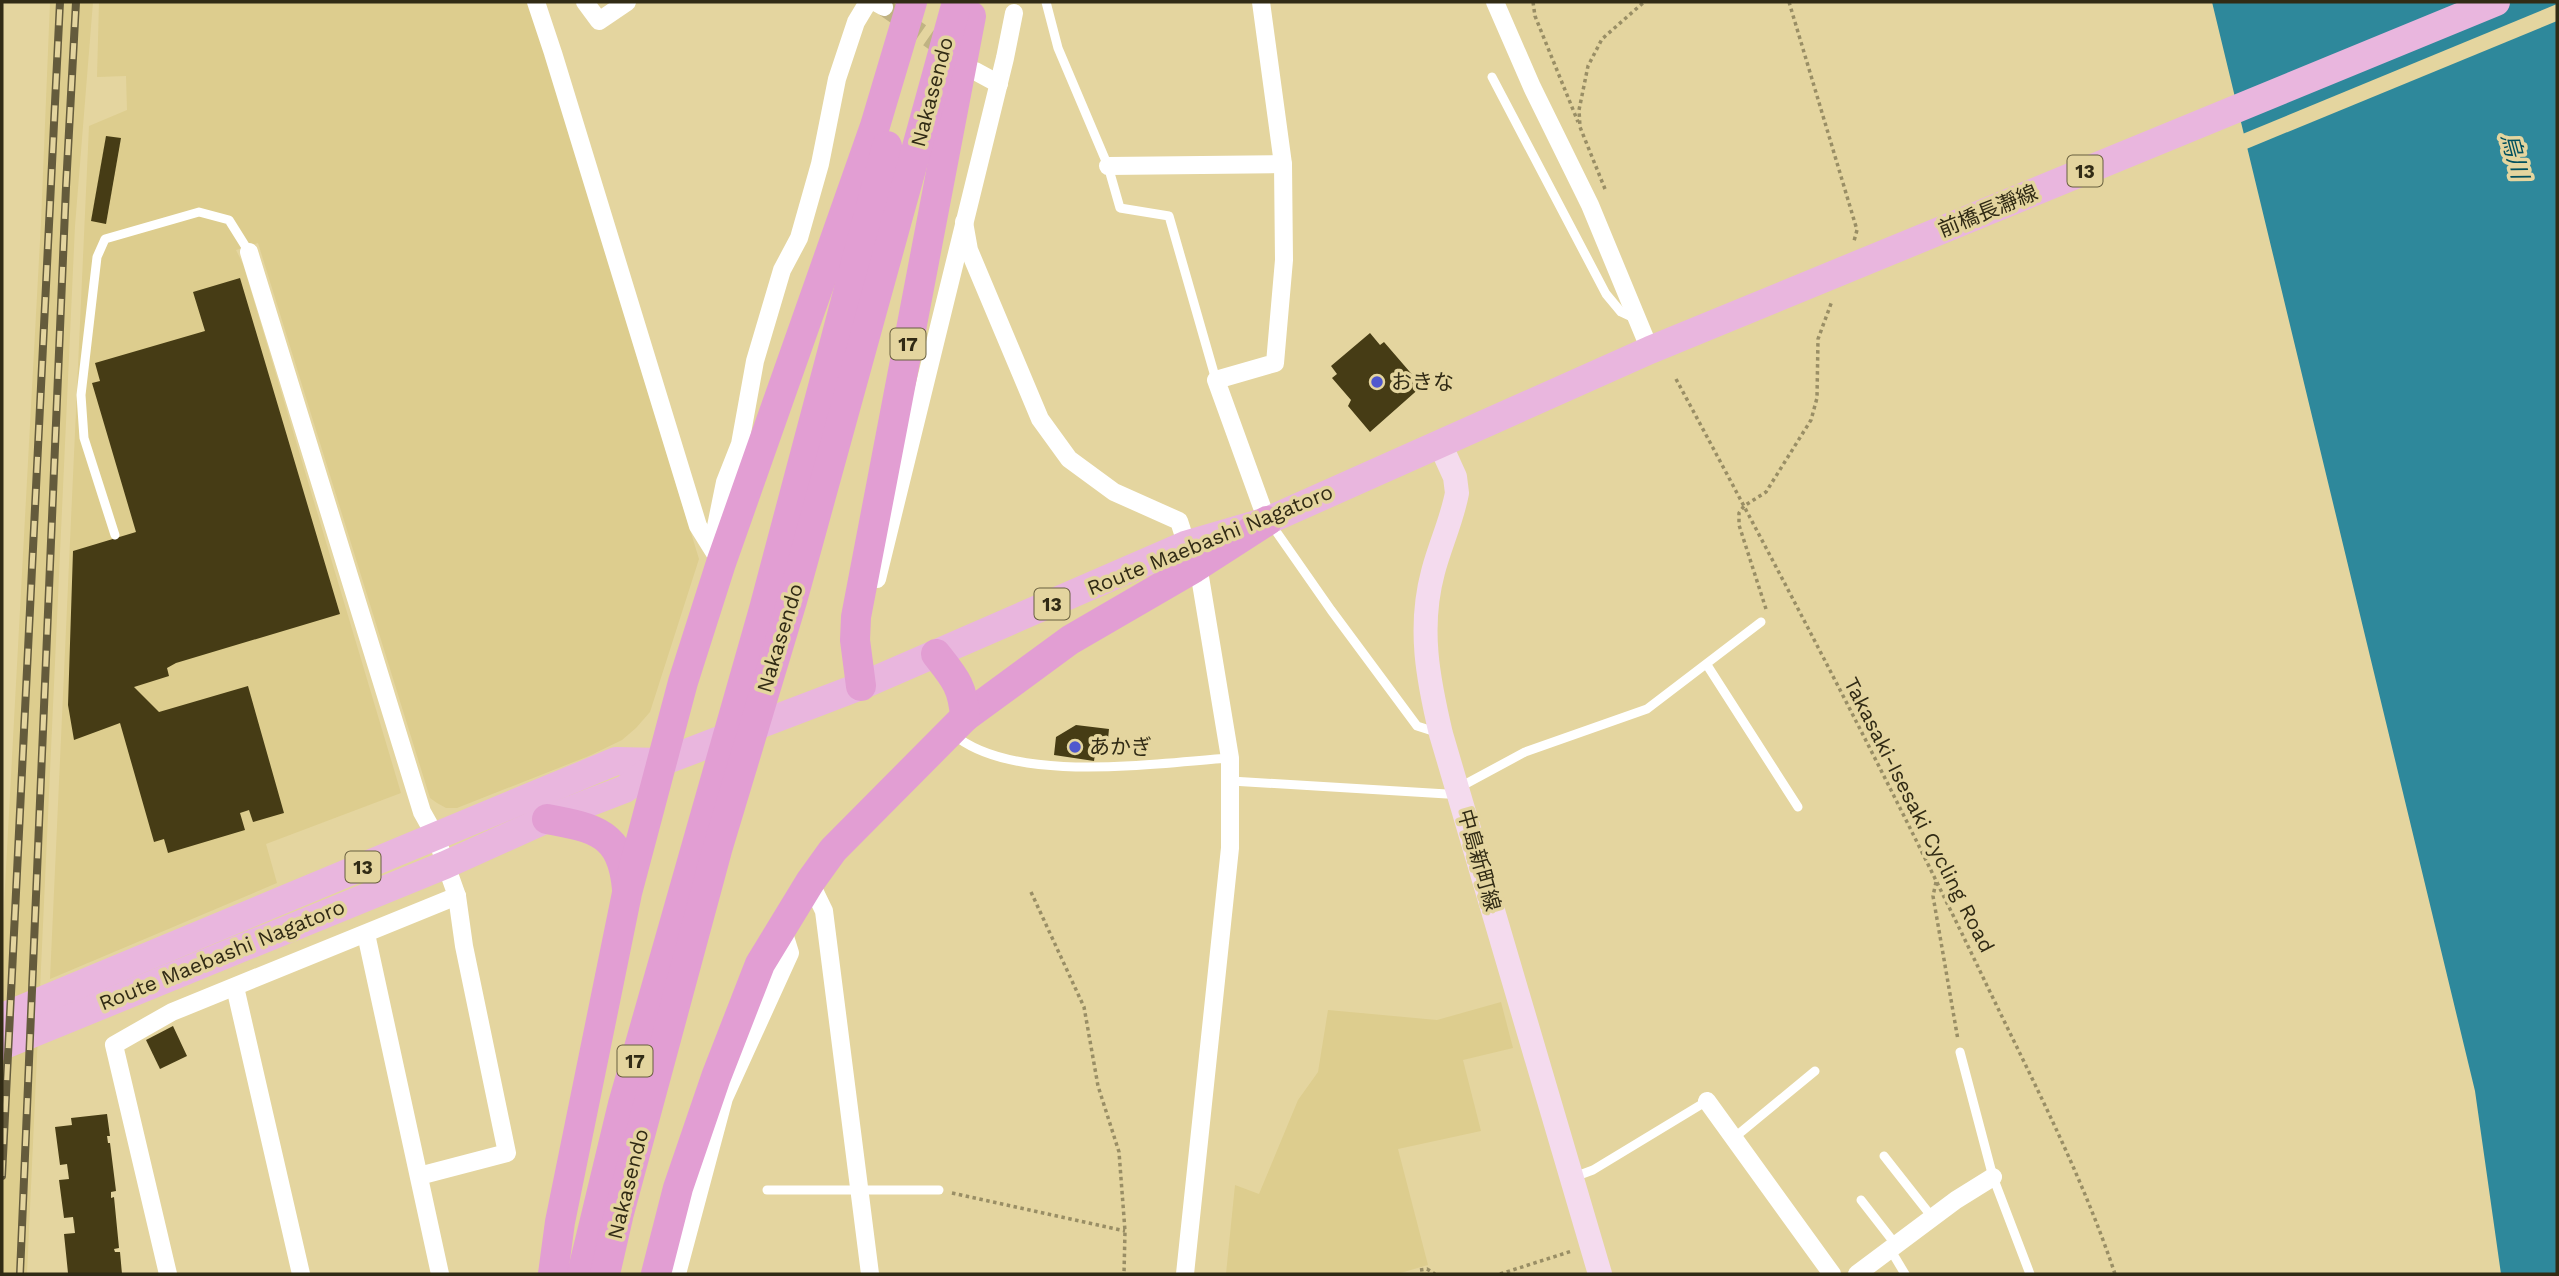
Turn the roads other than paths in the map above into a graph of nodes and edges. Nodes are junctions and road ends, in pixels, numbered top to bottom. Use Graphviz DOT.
graph roads {
  1 [pos="536,2"];
  2 [pos="585,2"];
  3 [pos="627,2"];
  4 [pos="929,2"];
  5 [pos="957,2"];
  6 [pos="974,2"];
  7 [pos="1046,2"];
  8 [pos="1261,2"];
  9 [pos="1495,2"];
  10 [pos="2496,2"];
  11 [pos="885,3"];
  12 [pos="1015,6"];
  13 [pos="975,71"];
  14 [pos="1492,77"];
  15 [pos="999,84"];
  16 [pos="1283,164"];
  17 [pos="1108,166"];
  18 [pos="964,222"];
  19 [pos="249,252"];
  20 [pos="1637,320"];
  21 [pos="1662,345"];
  22 [pos="1216,380"];
  23 [pos="1440,444"];
  24 [pos="1267,521"];
  25 [pos="115,535"];
  26 [pos="717,555"];
  27 [pos="1190,556"];
  28 [pos="875,590"];
  29 [pos="1760,622"];
  30 [pos="936,654"];
  31 [pos="1707,665"];
  32 [pos="861,686"];
  33 [pos="957,724"];
  34 [pos="1441,734"];
  35 [pos="1230,758"];
  36 [pos="662,762"];
  37 [pos="1231,781"];
  38 [pos="1458,788"];
  39 [pos="1798,807"];
  40 [pos="547,819"];
  41 [pos="436,837"];
  42 [pos="706,849"];
  43 [pos="445,865"];
  44 [pos="810,882"];
  45 [pos="627,893"];
  46 [pos="457,896"];
  47 [pos="782,927"];
  48 [pos="366,934"];
  49 [pos="235,987"];
  50 [pos="2,1017"];
  51 [pos="2,1046"];
  52 [pos="1960,1052"];
  53 [pos="1815,1071"];
  54 [pos="1707,1101"];
  55 [pos="1735,1137"];
  56 [pos="1884,1156"];
  57 [pos="419,1176"];
  58 [pos="1572,1177"];
  59 [pos="1993,1177"];
  60 [pos="767,1190"];
  61 [pos="861,1190"];
  62 [pos="939,1191"];
  63 [pos="1861,1200"];
  64 [pos="1932,1217"];
  65 [pos="1893,1247"];
  66 [pos="168,1274"];
  67 [pos="301,1274"];
  68 [pos="440,1274"];
  69 [pos="553,1274"];
  70 [pos="582,1274"];
  71 [pos="605,1274"];
  72 [pos="656,1274"];
  73 [pos="677,1274"];
  74 [pos="870,1274"];
  75 [pos="1185,1274"];
  76 [pos="1600,1274"];
  77 [pos="1832,1274"];
  78 [pos="1857,1274"];
  79 [pos="1905,1274"];
  80 [pos="2030,1274"];
  1 -- 26 [label="street"];
  2 -- 3 [label="street"];
  4 -- 42 [label="highway, Nakasendo / 17"];
  5 -- 42 [label="highway, Nakasendo / 17"];
  6 -- 32 [label="highway, 17"];
  7 -- 17 [label="lane"];
  8 -- 16 [label="street"];
  9 -- 20 [label="street"];
  10 -- 21 [label="main road, 前橋長瀞線 / 13"];
  11 -- 26 [label="highway, 17"];
  11 -- 26 [label="street"];
  12 -- 15 [label="street"];
  13 -- 15 [label="street"];
  14 -- 20 [label="lane"];
  15 -- 18 [label="street"];
  16 -- 17 [label="street"];
  16 -- 22 [label="street"];
  17 -- 22 [label="lane"];
  18 -- 27 [label="street"];
  18 -- 28 [label="street"];
  19 -- 25 [label="lane"];
  19 -- 41 [label="street"];
  20 -- 21 [label="street"];
  21 -- 23 [label="main road, Route Maebashi Nagatoro / 13"];
  22 -- 24 [label="street"];
  23 -- 24 [label="main road, Route Maebashi Nagatoro / 13"];
  23 -- 34 [label="main road, 中島新町線"];
  24 -- 27 [label="highway"];
  24 -- 34 [label="lane"];
  26 -- 36 [label="highway, 17"];
  27 -- 30 [label="main road, Route Maebashi Nagatoro / 13"];
  27 -- 33 [label="highway"];
  27 -- 35 [label="street"];
  29 -- 31 [label="lane"];
  30 -- 32 [label="main road, Route Maebashi Nagatoro / 13"];
  30 -- 33 [label="highway"];
  31 -- 38 [label="lane"];
  31 -- 39 [label="lane"];
  32 -- 36 [label="main road, Route Maebashi Nagatoro / 13"];
  33 -- 35 [label="lane"];
  33 -- 44 [label="highway"];
  34 -- 38 [label="main road, 中島新町線"];
  35 -- 37 [label="street"];
  36 -- 40 [label="main road, Route Maebashi Nagatoro / 13"];
  36 -- 41 [label="main road, Route Maebashi Nagatoro / 13"];
  36 -- 45 [label="highway, 17"];
  37 -- 38 [label="lane"];
  37 -- 75 [label="street"];
  38 -- 58 [label="main road, 中島新町線"];
  40 -- 43 [label="main road, Route Maebashi Nagatoro / 13"];
  40 -- 45 [label="highway"];
  41 -- 43 [label="street"];
  41 -- 50 [label="main road, Route Maebashi Nagatoro / 13"];
  42 -- 70 [label="highway, Nakasendo / 17"];
  42 -- 71 [label="highway, Nakasendo / 17"];
  43 -- 46 [label="street"];
  43 -- 51 [label="main road, Route Maebashi Nagatoro / 13"];
  44 -- 47 [label="highway"];
  44 -- 61 [label="street"];
  45 -- 69 [label="highway, 17"];
  46 -- 48 [label="street"];
  46 -- 57 [label="street"];
  47 -- 72 [label="highway"];
  47 -- 73 [label="street"];
  48 -- 49 [label="street"];
  48 -- 57 [label="street"];
  49 -- 66 [label="street"];
  49 -- 67 [label="street"];
  52 -- 59 [label="lane"];
  53 -- 55 [label="lane"];
  54 -- 55 [label="street"];
  54 -- 58 [label="lane"];
  55 -- 77 [label="street"];
  56 -- 64 [label="lane"];
  57 -- 68 [label="street"];
  58 -- 76 [label="main road, 中島新町線"];
  59 -- 64 [label="street"];
  59 -- 80 [label="lane"];
  60 -- 61 [label="lane"];
  61 -- 62 [label="lane"];
  61 -- 74 [label="street"];
  63 -- 65 [label="lane"];
  64 -- 65 [label="street"];
  65 -- 78 [label="street"];
  65 -- 79 [label="lane"];
}
